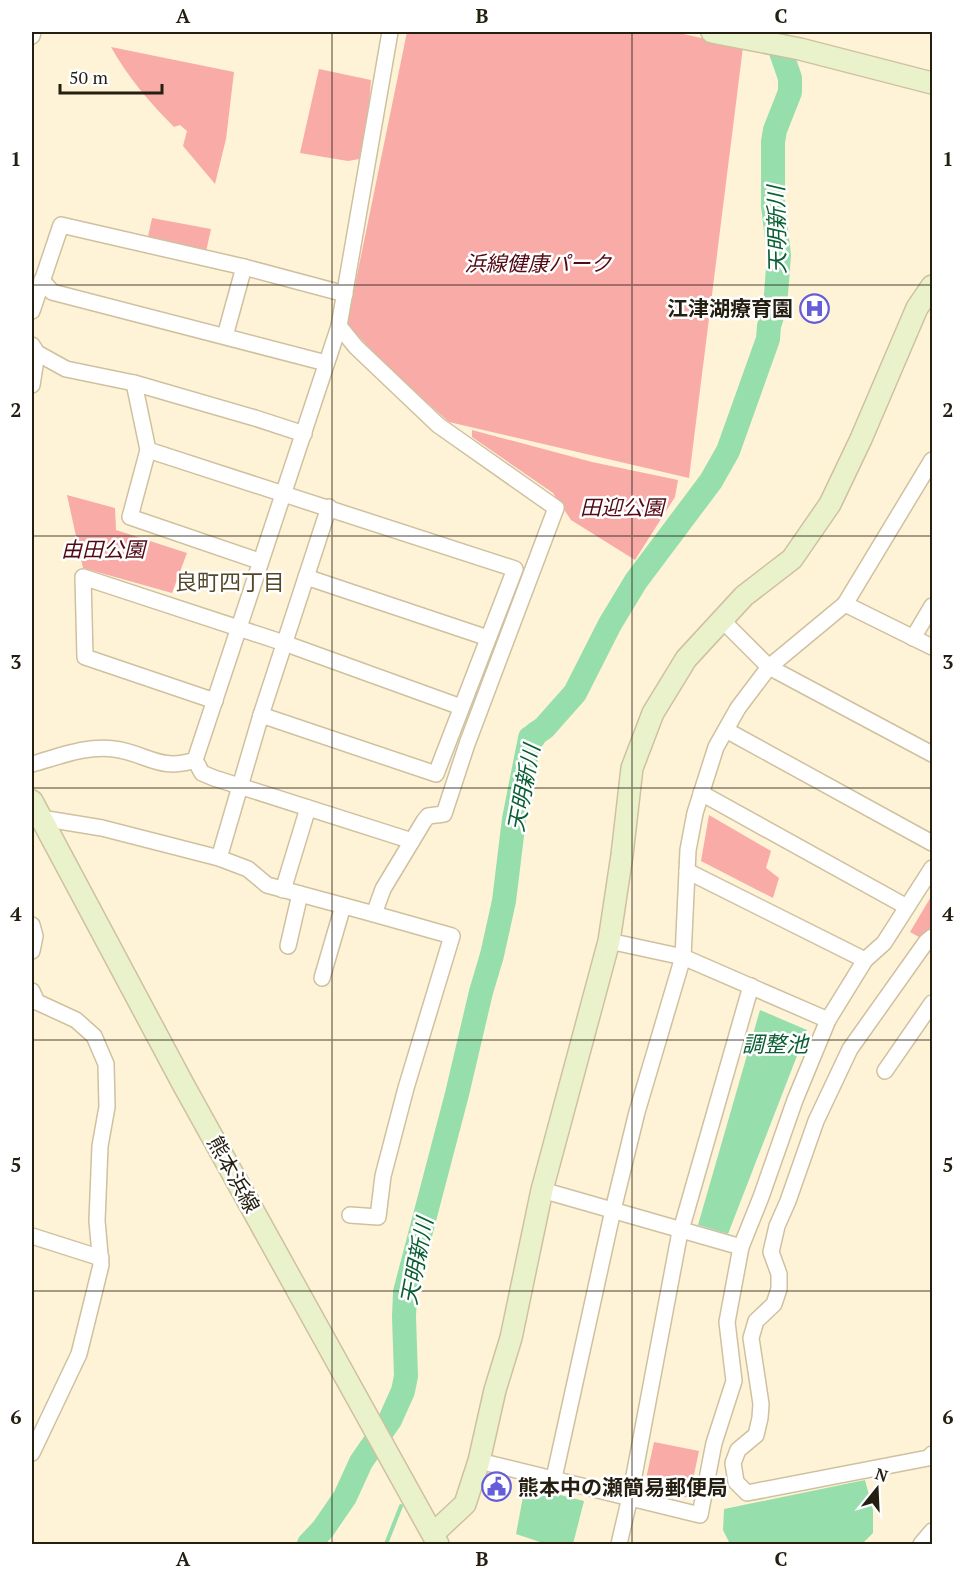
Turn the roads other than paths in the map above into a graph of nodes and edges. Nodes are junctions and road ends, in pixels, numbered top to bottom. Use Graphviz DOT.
graph roads {
  1 [pos="33,32"];
  2 [pos="390,32"];
  3 [pos="712,32"];
  4 [pos="32,36"];
  5 [pos="933,83"];
  6 [pos="244,267"];
  7 [pos="42,280"];
  8 [pos="52,292"];
  9 [pos="345,294"];
  10 [pos="930,295"];
  11 [pos="33,307"];
  12 [pos="339,326"];
  13 [pos="225,336"];
  14 [pos="34,349"];
  15 [pos="326,363"];
  16 [pos="134,383"];
  17 [pos="32,385"];
  18 [pos="303,434"];
  19 [pos="148,450"];
  20 [pos="933,460"];
  21 [pos="283,493"];
  22 [pos="328,507"];
  23 [pos="260,561"];
  24 [pos="306,577"];
  25 [pos="844,604"];
  26 [pos="933,606"];
  27 [pos="723,621"];
  28 [pos="239,629"];
  29 [pos="488,638"];
  30 [pos="913,638"];
  31 [pos="284,644"];
  32 [pos="933,647"];
  33 [pos="769,667"];
  34 [pos="215,701"];
  35 [pos="461,707"];
  36 [pos="261,715"];
  37 [pos="726,730"];
  38 [pos="933,754"];
  39 [pos="195,760"];
  40 [pos="32,764"];
  41 [pos="241,786"];
  42 [pos="701,793"];
  43 [pos="309,808"];
  44 [pos="36,810"];
  45 [pos="412,841"];
  46 [pos="933,843"];
  47 [pos="219,858"];
  48 [pos="933,868"];
  49 [pos="687,871"];
  50 [pos="283,890"];
  51 [pos="300,894"];
  52 [pos="344,906"];
  53 [pos="907,907"];
  54 [pos="374,914"];
  55 [pos="32,925"];
  56 [pos="933,937"];
  57 [pos="609,941"];
  58 [pos="288,946"];
  59 [pos="32,951"];
  60 [pos="683,957"];
  61 [pos="865,960"];
  62 [pos="322,978"];
  63 [pos="751,986"];
  64 [pos="32,991"];
  65 [pos="933,1003"];
  66 [pos="828,1020"];
  67 [pos="885,1071"];
  68 [pos="542,1190"];
  69 [pos="613,1210"];
  70 [pos="350,1215"];
  71 [pos="680,1231"];
  72 [pos="32,1236"];
  73 [pos="741,1247"];
  74 [pos="101,1258"];
  75 [pos="32,1448"];
  76 [pos="933,1454"];
  77 [pos="479,1461"];
  78 [pos="554,1478"];
  79 [pos="630,1497"];
  80 [pos="933,1531"];
  81 [pos="436,1539"];
  82 [pos="619,1545"];
  83 [pos="921,1545"];
  1 -- 4 [label="street"];
  2 -- 9 [label="street"];
  3 -- 5 [label="street"];
  6 -- 7 [label="street"];
  6 -- 9 [label="street"];
  6 -- 13 [label="street"];
  7 -- 8 [label="street"];
  7 -- 11 [label="street"];
  8 -- 11 [label="street"];
  8 -- 13 [label="street"];
  9 -- 12 [label="street"];
  10 -- 27 [label="street"];
  12 -- 15 [label="street"];
  12 -- 45 [label="street"];
  13 -- 15 [label="street"];
  14 -- 16 [label="street"];
  14 -- 17 [label="street"];
  15 -- 18 [label="street"];
  16 -- 18 [label="street"];
  16 -- 19 [label="street"];
  18 -- 21 [label="street"];
  19 -- 21 [label="street"];
  19 -- 23 [label="street"];
  20 -- 25 [label="street"];
  21 -- 22 [label="street"];
  21 -- 23 [label="street"];
  22 -- 24 [label="street"];
  22 -- 29 [label="street"];
  23 -- 28 [label="street"];
  24 -- 29 [label="street"];
  24 -- 31 [label="street"];
  25 -- 30 [label="street"];
  25 -- 33 [label="street"];
  26 -- 30 [label="street"];
  27 -- 33 [label="street"];
  27 -- 57 [label="street"];
  28 -- 31 [label="street"];
  28 -- 34 [label="street"];
  28 -- 34 [label="street"];
  29 -- 35 [label="street"];
  30 -- 32 [label="street"];
  31 -- 35 [label="street"];
  31 -- 36 [label="street"];
  33 -- 37 [label="street"];
  33 -- 38 [label="street"];
  34 -- 39 [label="street"];
  35 -- 36 [label="street"];
  36 -- 41 [label="street"];
  37 -- 42 [label="street"];
  37 -- 46 [label="street"];
  39 -- 40 [label="street"];
  39 -- 41 [label="street"];
  41 -- 43 [label="street"];
  41 -- 47 [label="street"];
  42 -- 49 [label="street"];
  42 -- 53 [label="street"];
  43 -- 45 [label="street"];
  43 -- 50 [label="street"];
  44 -- 47 [label="street"];
  44 -- 81 [label="street, 熊本浜線"];
  45 -- 54 [label="street"];
  47 -- 50 [label="street"];
  48 -- 53 [label="street"];
  49 -- 60 [label="street"];
  49 -- 61 [label="street"];
  50 -- 51 [label="street"];
  51 -- 52 [label="street"];
  51 -- 58 [label="street"];
  52 -- 54 [label="street"];
  52 -- 62 [label="street"];
  53 -- 61 [label="street"];
  54 -- 70 [label="street"];
  55 -- 59 [label="street"];
  56 -- 76 [label="street"];
  57 -- 60 [label="street"];
  57 -- 68 [label="street"];
  60 -- 63 [label="street"];
  60 -- 69 [label="street"];
  61 -- 66 [label="street"];
  63 -- 66 [label="street"];
  63 -- 71 [label="street"];
  64 -- 74 [label="street"];
  65 -- 67 [label="street"];
  66 -- 73 [label="street"];
  68 -- 69 [label="street"];
  68 -- 77 [label="street"];
  69 -- 71 [label="street"];
  69 -- 78 [label="street"];
  71 -- 73 [label="street"];
  71 -- 79 [label="street"];
  72 -- 74 [label="street"];
  73 -- 79 [label="street"];
  74 -- 75 [label="street"];
  77 -- 78 [label="street"];
  77 -- 81 [label="street"];
  78 -- 79 [label="street"];
  79 -- 82 [label="street"];
  80 -- 83 [label="street"];
}
